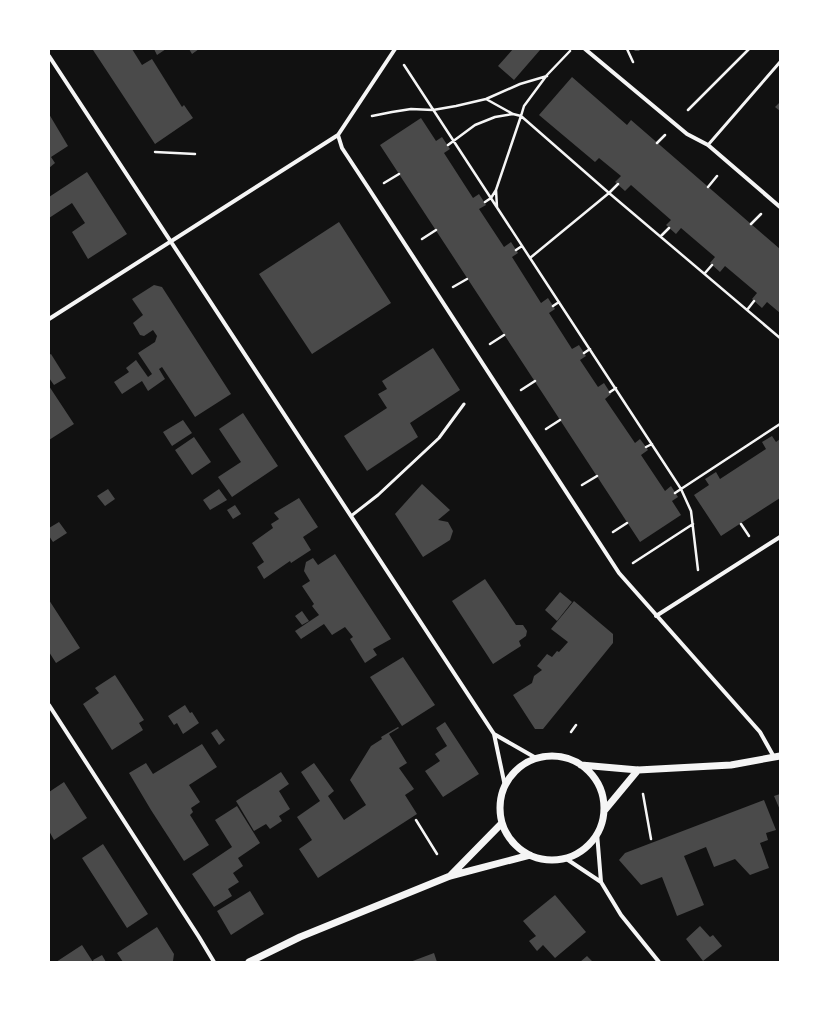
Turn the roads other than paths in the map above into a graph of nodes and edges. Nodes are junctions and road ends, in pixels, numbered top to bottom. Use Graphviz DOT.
graph roads {
  1 [pos="394,49"];
  2 [pos="585,49"];
  3 [pos="49,56"];
  4 [pos="780,62"];
  5 [pos="338,135"];
  6 [pos="708,145"];
  7 [pos="780,207"];
  8 [pos="171,241"];
  9 [pos="49,319"];
  10 [pos="464,404"];
  11 [pos="351,516"];
  12 [pos="780,537"];
  13 [pos="656,616"];
  14 [pos="49,704"];
  15 [pos="494,734"];
  16 [pos="777,756"];
  17 [pos="536,758"];
  18 [pos="581,764"];
  19 [pos="638,770"];
  20 [pos="505,786"];
  21 [pos="604,811"];
  22 [pos="502,823"];
  23 [pos="597,833"];
  24 [pos="530,855"];
  25 [pos="565,858"];
  26 [pos="450,876"];
  27 [pos="601,882"];
  28 [pos="214,962"];
  29 [pos="249,962"];
  30 [pos="659,962"];
  1 -- 5 [label="street"];
  2 -- 6 [label="street"];
  3 -- 8 [label="street"];
  4 -- 6 [label="lane"];
  5 -- 8 [label="street"];
  5 -- 13 [label="street"];
  6 -- 7 [label="street"];
  8 -- 9 [label="street"];
  8 -- 11 [label="street"];
  10 -- 11 [label="lane"];
  11 -- 15 [label="street"];
  12 -- 13 [label="street"];
  13 -- 16 [label="street"];
  14 -- 28 [label="street"];
  15 -- 17 [label="street"];
  15 -- 20 [label="street"];
  16 -- 19 [label="street"];
  17 -- 18 [label="street"];
  17 -- 20 [label="street"];
  18 -- 19 [label="street"];
  18 -- 21 [label="street"];
  19 -- 21 [label="street"];
  20 -- 22 [label="street"];
  21 -- 23 [label="street"];
  22 -- 24 [label="street"];
  22 -- 26 [label="street"];
  23 -- 25 [label="street"];
  23 -- 27 [label="street"];
  24 -- 25 [label="street"];
  24 -- 26 [label="street"];
  25 -- 27 [label="street"];
  26 -- 29 [label="street"];
  27 -- 30 [label="street"];
}
